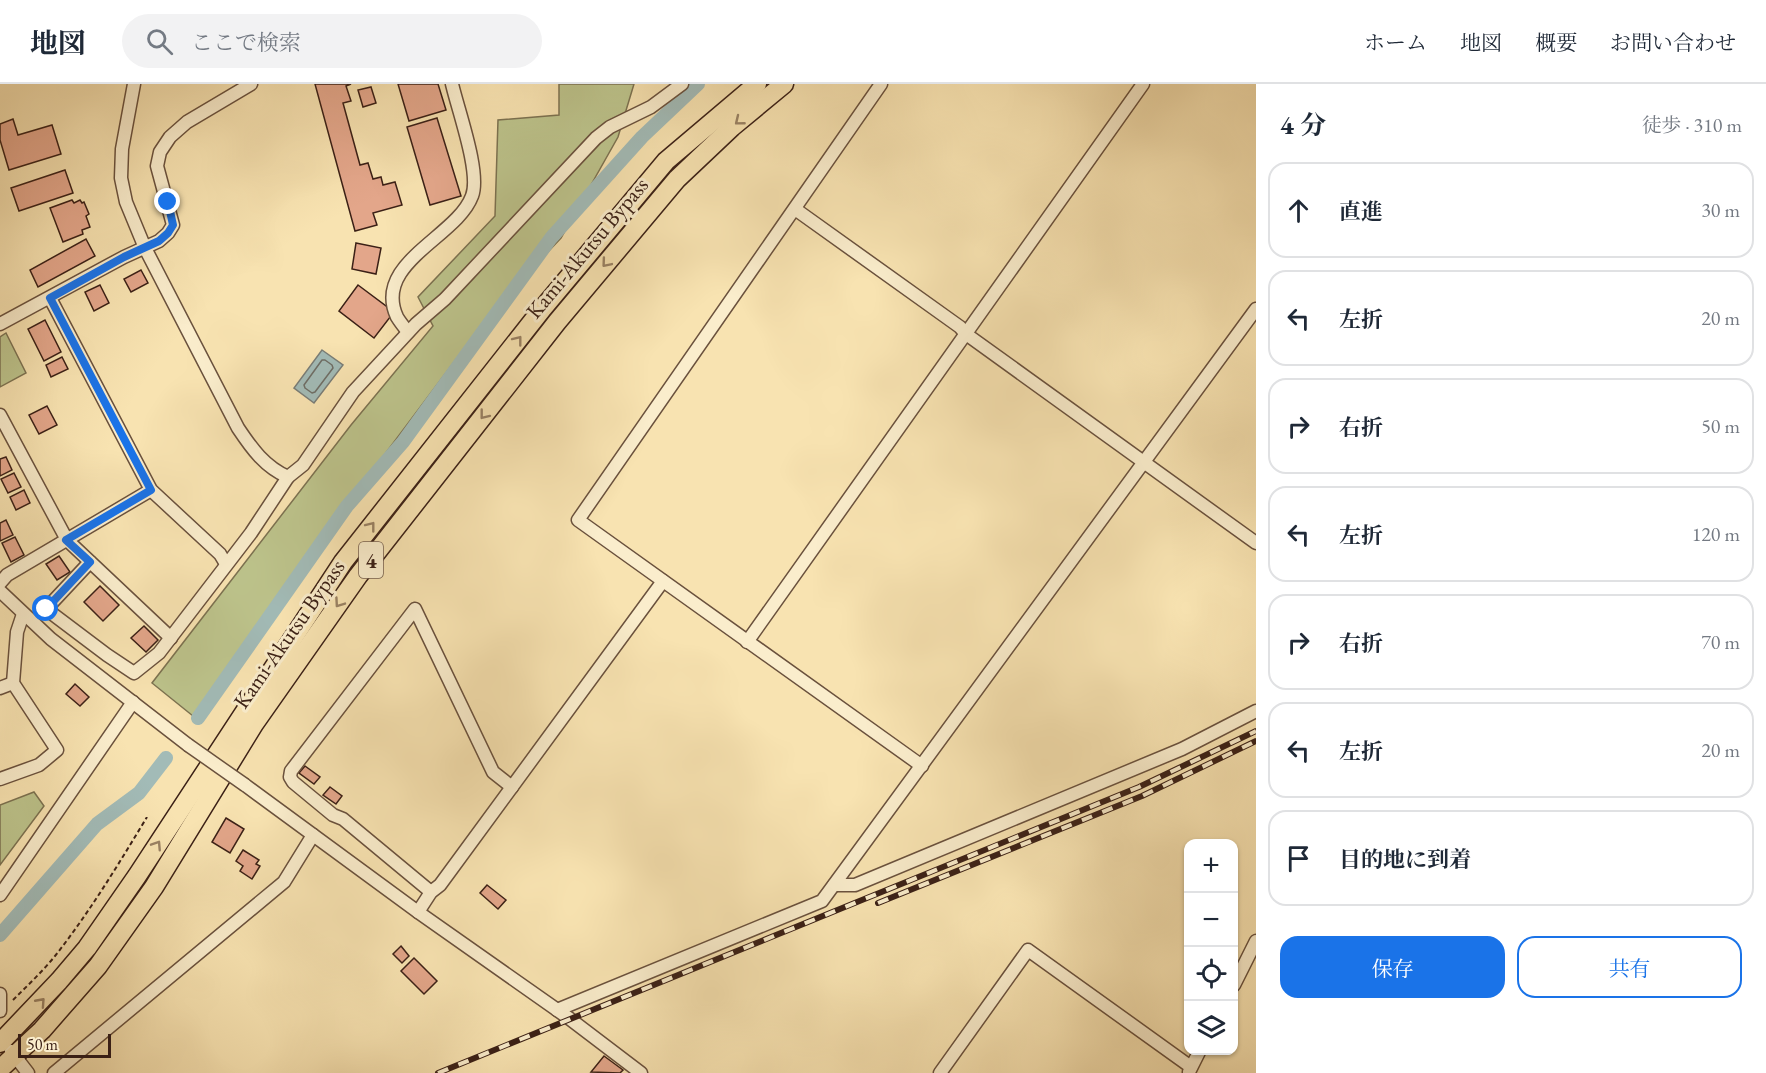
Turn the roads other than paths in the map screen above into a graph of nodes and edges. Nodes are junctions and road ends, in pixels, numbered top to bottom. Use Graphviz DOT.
graph roads {
  1 [pos="134,84"];
  2 [pos="251,84"];
  3 [pos="452,84"];
  4 [pos="682,84"];
  5 [pos="757,84"];
  6 [pos="784,84"];
  7 [pos="881,84"];
  8 [pos="1143,84"];
  9 [pos="795,209"];
  10 [pos="145,248"];
  11 [pos="50,298"];
  12 [pos="1256,309"];
  13 [pos="0,324"];
  14 [pos="408,332"];
  15 [pos="966,334"];
  16 [pos="0,415"];
  17 [pos="1143,463"];
  18 [pos="288,477"];
  19 [pos="151,490"];
  20 [pos="66,540"];
  21 [pos="1256,543"];
  22 [pos="90,562"];
  23 [pos="226,564"];
  24 [pos="663,581"];
  25 [pos="0,583"];
  26 [pos="0,591"];
  27 [pos="23,614"];
  28 [pos="171,638"];
  29 [pos="747,642"];
  30 [pos="13,683"];
  31 [pos="0,688"];
  32 [pos="133,702"];
  33 [pos="1256,711"];
  34 [pos="922,766"];
  35 [pos="0,779"];
  36 [pos="512,787"];
  37 [pos="313,835"];
  38 [pos="834,885"];
  39 [pos="431,891"];
  40 [pos="0,895"];
  41 [pos="418,912"];
  42 [pos="1256,941"];
  43 [pos="1245,964"];
  44 [pos="1256,972"];
  45 [pos="1238,976"];
  46 [pos="0,994"];
  47 [pos="1,1010"];
  48 [pos="557,1010"];
  49 [pos="1,1041"];
  50 [pos="1198,1055"];
  51 [pos="15,1056"];
  52 [pos="0,1069"];
  53 [pos="1190,1070"];
  54 [pos="28,1073"];
  55 [pos="54,1073"];
  56 [pos="641,1073"];
  57 [pos="940,1073"];
  1 -- 10 [label="street"];
  2 -- 10 [label="street"];
  3 -- 14 [label="street"];
  4 -- 14 [label="street"];
  49 -- 5 [label="highway, Kami-Akutsu Bypass / 4, one-way"];
  6 -- 51 [label="highway, Kami-Akutsu Bypass / 4, one-way"];
  7 -- 9 [label="street"];
  8 -- 15 [label="street"];
  9 -- 15 [label="street"];
  9 -- 24 [label="street"];
  10 -- 11 [label="street"];
  10 -- 18 [label="street"];
  11 -- 13 [label="street"];
  11 -- 19 [label="street"];
  12 -- 17 [label="street"];
  14 -- 18 [label="street"];
  15 -- 17 [label="street"];
  15 -- 29 [label="street"];
  16 -- 20 [label="street"];
  17 -- 21 [label="street"];
  17 -- 34 [label="street"];
  18 -- 23 [label="street"];
  19 -- 20 [label="street"];
  19 -- 23 [label="street"];
  20 -- 22 [label="street"];
  20 -- 25 [label="street"];
  22 -- 28 [label="street"];
  22 -- 28 [label="street"];
  23 -- 28 [label="street"];
  24 -- 29 [label="street"];
  24 -- 36 [label="street"];
  26 -- 27 [label="street"];
  27 -- 30 [label="street"];
  27 -- 32 [label="street"];
  29 -- 34 [label="street"];
  30 -- 31 [label="street"];
  30 -- 35 [label="street"];
  32 -- 37 [label="street, bridge"];
  32 -- 40 [label="street"];
  33 -- 38 [label="street"];
  34 -- 38 [label="street"];
  36 -- 39 [label="street"];
  36 -- 39 [label="street"];
  37 -- 41 [label="street"];
  37 -- 55 [label="street"];
  38 -- 48 [label="street"];
  39 -- 41 [label="street"];
  41 -- 48 [label="street"];
  42 -- 43 [label="street"];
  43 -- 44 [label="street"];
  43 -- 45 [label="street"];
  46 -- 47 [label="street"];
  48 -- 56 [label="street"];
  49 -- 51 [label="street"];
  50 -- 53 [label="street"];
  51 -- 52 [label="highway, Kami-Akutsu Bypass / 4"];
  51 -- 54 [label="street"];
  53 -- 57 [label="street"];
}
